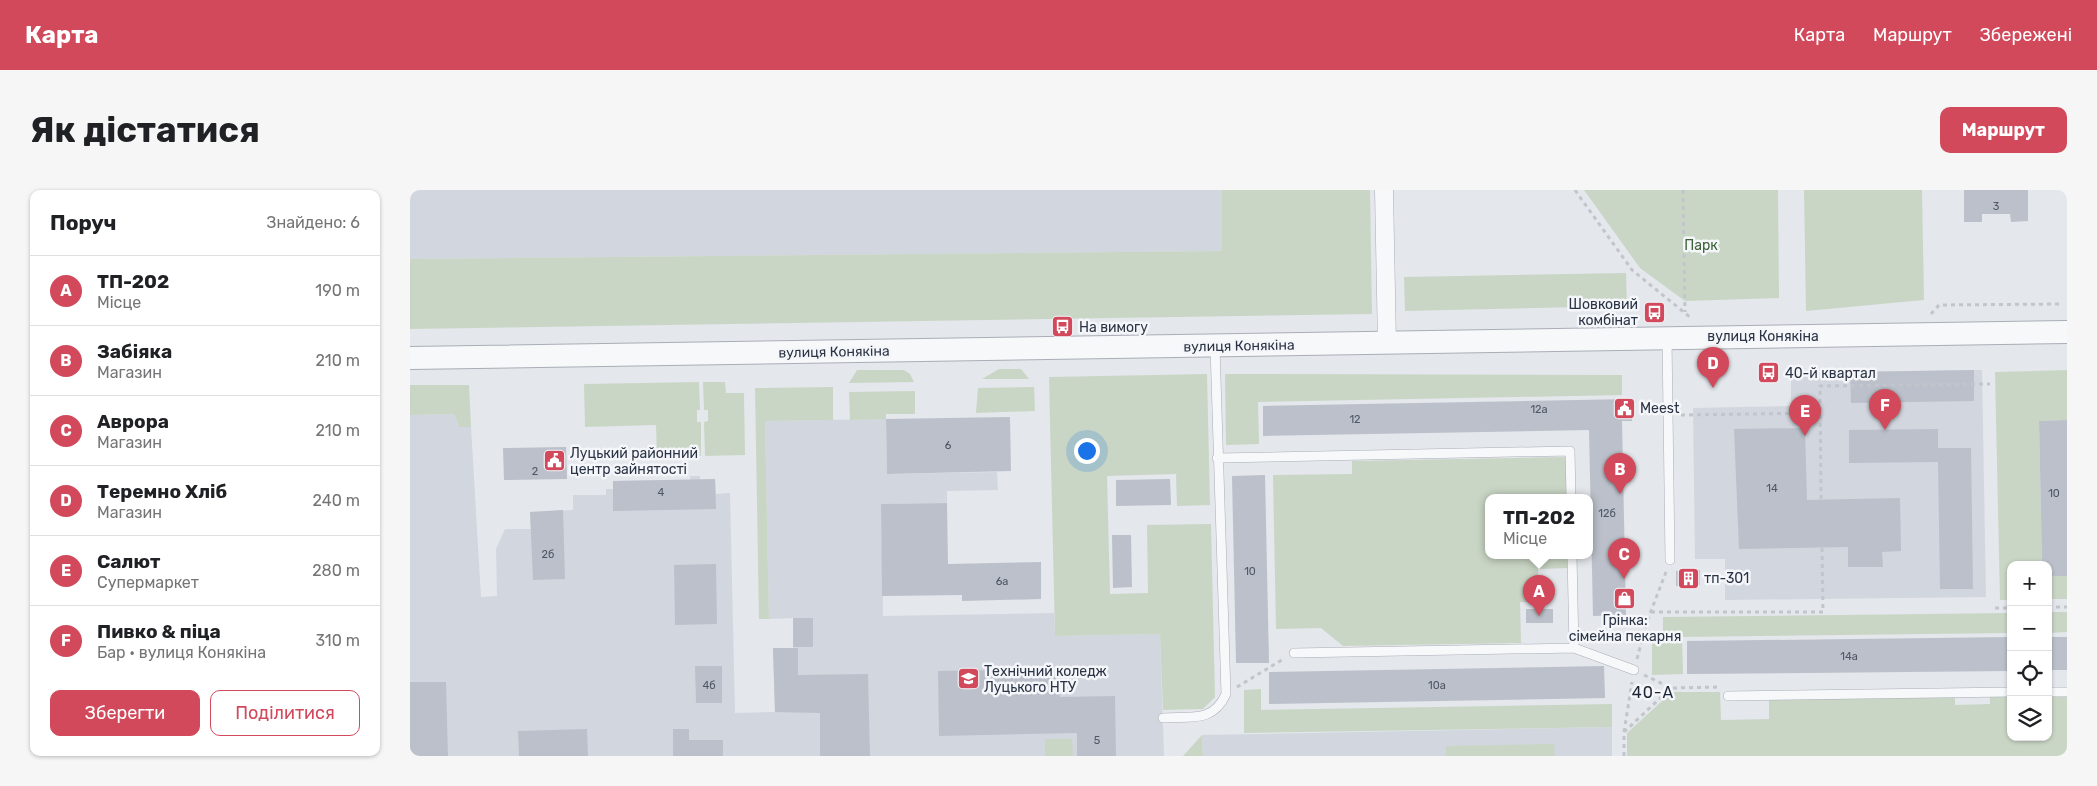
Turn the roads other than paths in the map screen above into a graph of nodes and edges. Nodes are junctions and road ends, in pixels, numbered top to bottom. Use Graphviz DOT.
graph roads {
  1 [pos="1384,190"];
  2 [pos="2067,332"];
  3 [pos="1667,337"];
  4 [pos="1387,344"];
  5 [pos="1214,347"];
  6 [pos="410,358"];
  7 [pos="1217,458"];
  8 [pos="1571,494"];
  9 [pos="1572,559"];
  10 [pos="1670,560"];
  11 [pos="1574,648"];
  12 [pos="1294,653"];
  13 [pos="1634,670"];
  14 [pos="2007,692"];
  15 [pos="2052,692"];
  16 [pos="2067,692"];
  17 [pos="1728,696"];
  18 [pos="1163,718"];
  1 -- 4 [label="street"];
  2 -- 3 [label="street, вулиця Конякіна"];
  3 -- 4 [label="street, вулиця Конякіна"];
  3 -- 10 [label="lane"];
  4 -- 5 [label="street, вулиця Конякіна"];
  5 -- 6 [label="street, вулиця Конякіна"];
  5 -- 7 [label="lane"];
  7 -- 8 [label="lane"];
  7 -- 18 [label="lane"];
  9 -- 11 [label="lane"];
  11 -- 12 [label="lane"];
  11 -- 13 [label="lane"];
  14 -- 17 [label="lane"];
  15 -- 16 [label="lane"];
}
